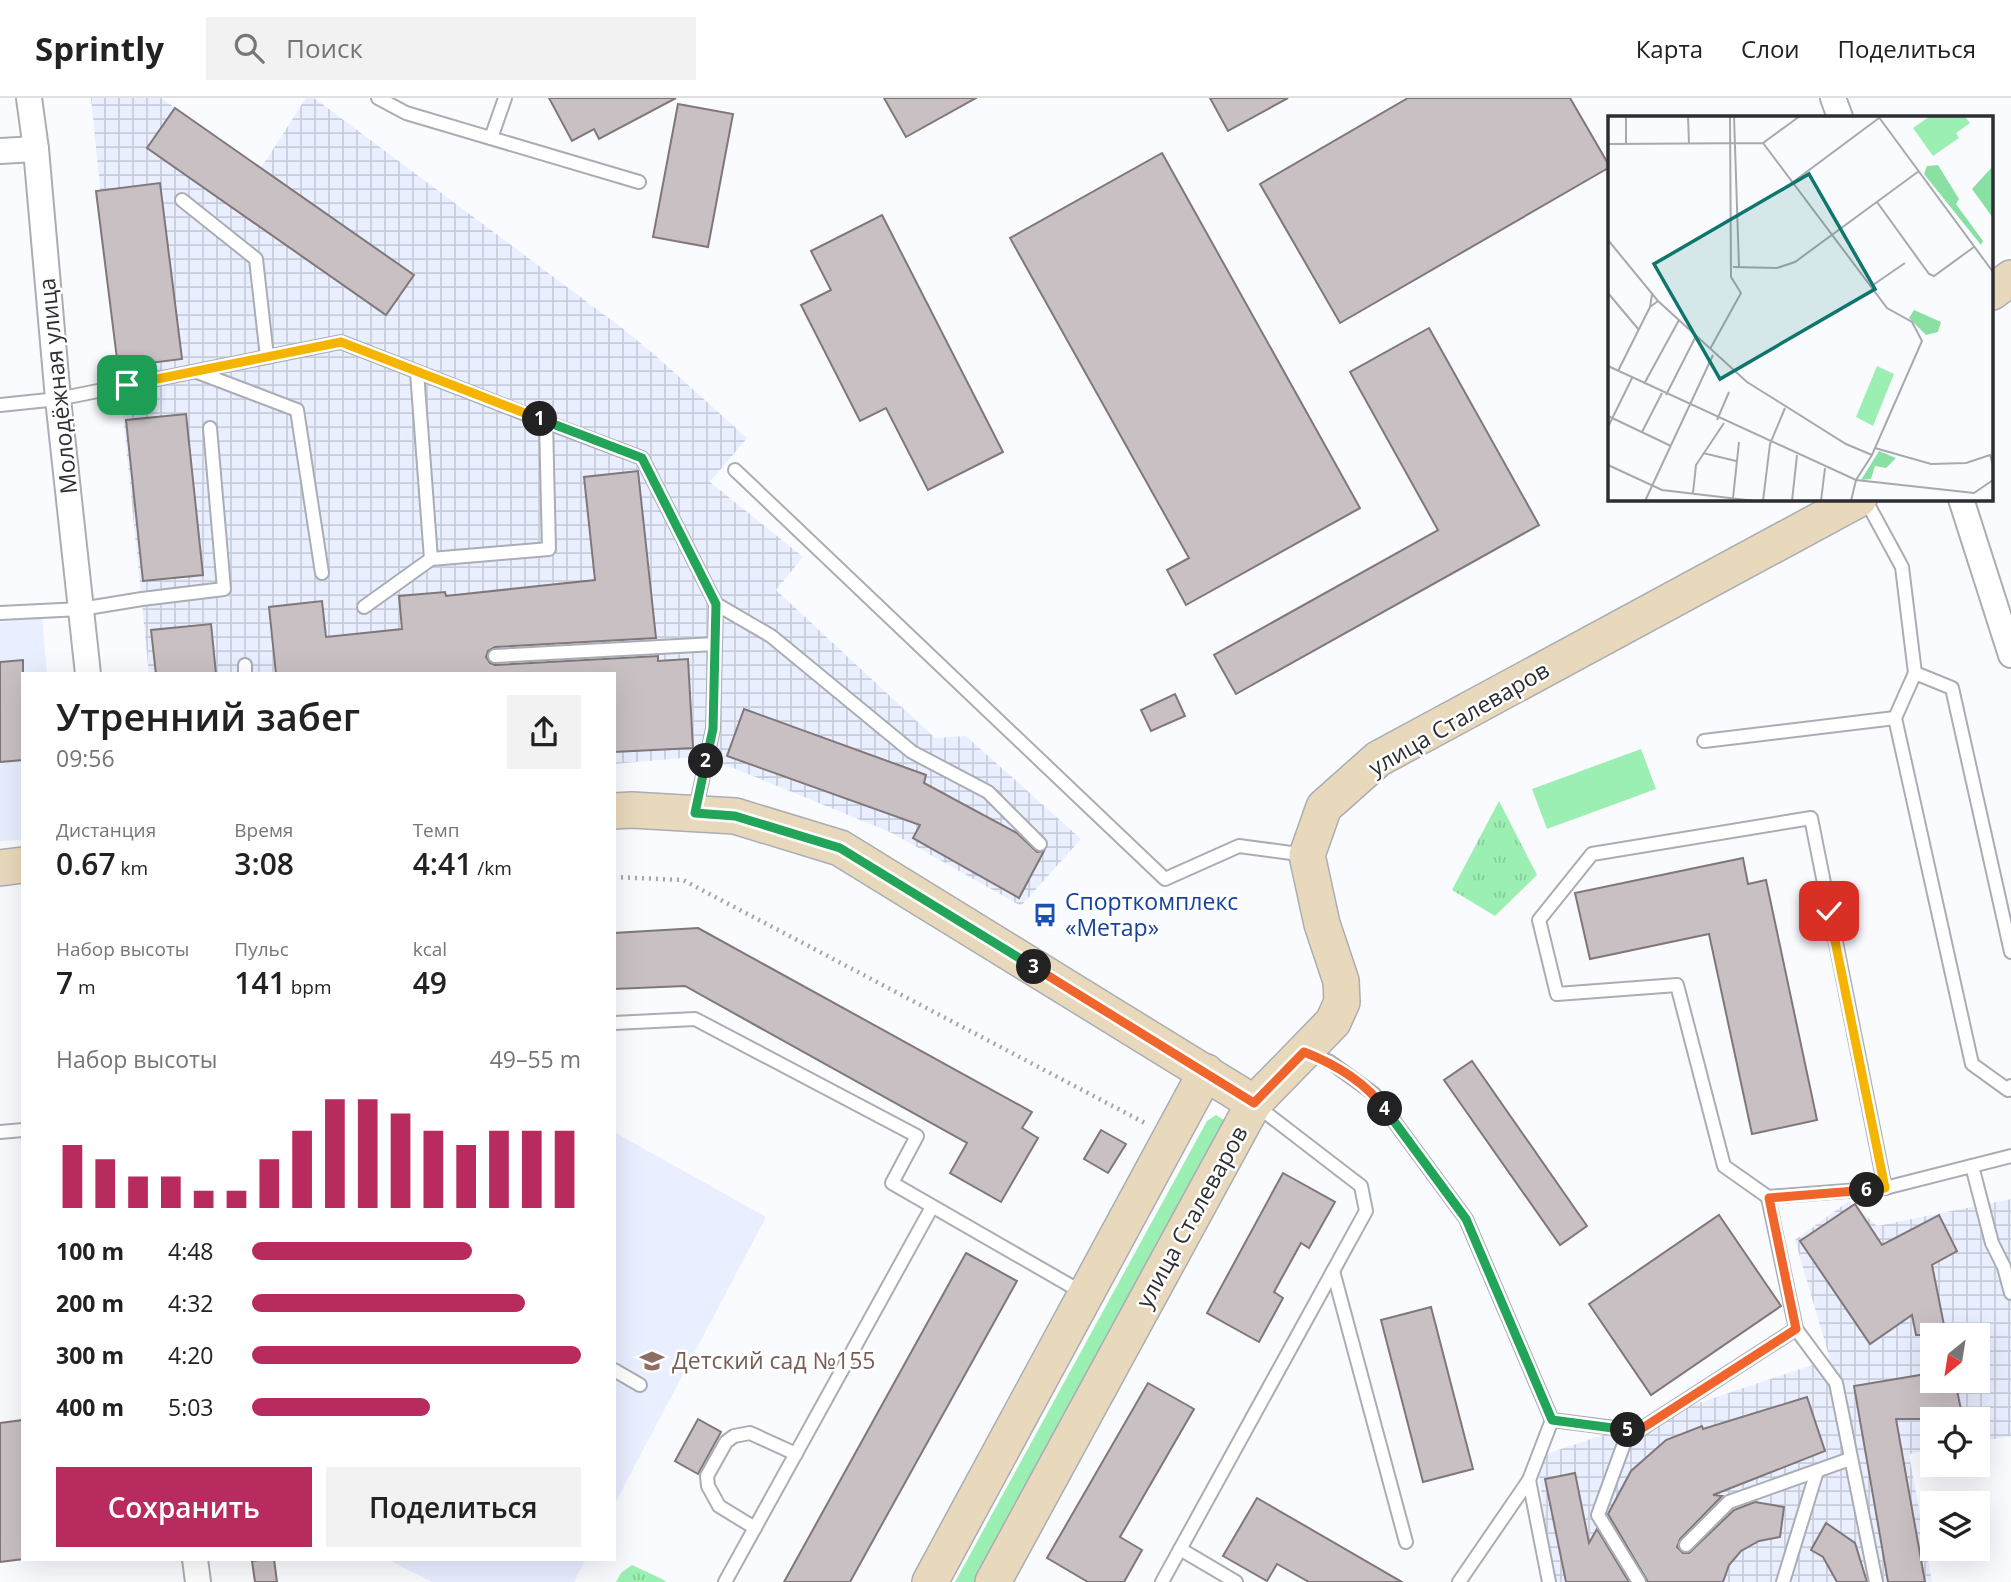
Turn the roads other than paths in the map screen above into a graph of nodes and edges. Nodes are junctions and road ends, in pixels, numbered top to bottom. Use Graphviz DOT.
graph roads {
  1 [pos="29,98"];
  2 [pos="378,98"];
  3 [pos="505,98"];
  4 [pos="1833,98"];
  5 [pos="1840,116"];
  6 [pos="491,138"];
  7 [pos="36,149"];
  8 [pos="0,151"];
  9 [pos="639,182"];
  10 [pos="182,200"];
  11 [pos="2011,278"];
  12 [pos="1994,291"];
  13 [pos="267,357"];
  14 [pos="197,372"];
  15 [pos="418,372"];
  16 [pos="58,399"];
  17 [pos="0,405"];
  18 [pos="546,422"];
  19 [pos="210,428"];
  20 [pos="735,470"];
  21 [pos="1860,500"];
  22 [pos="1863,500"];
  23 [pos="1961,500"];
  24 [pos="431,559"];
  25 [pos="322,573"];
  26 [pos="716,604"];
  27 [pos="364,607"];
  28 [pos="81,609"];
  29 [pos="0,613"];
  30 [pos="715,644"];
  31 [pos="2010,645"];
  32 [pos="495,656"];
  33 [pos="88,672"];
  34 [pos="1914,673"];
  35 [pos="1895,718"];
  36 [pos="1704,741"];
  37 [pos="616,811"];
  38 [pos="695,813"];
  39 [pos="1040,844"];
  40 [pos="1307,855"];
  41 [pos="21,865"];
  42 [pos="0,868"];
  43 [pos="2011,953"];
  44 [pos="616,1023"];
  45 [pos="1304,1052"];
  46 [pos="1206,1072"];
  47 [pos="2011,1086"];
  48 [pos="1254,1103"];
  49 [pos="21,1130"];
  50 [pos="0,1132"];
  51 [pos="2011,1156"];
  52 [pos="1972,1166"];
  53 [pos="1885,1188"];
  54 [pos="1769,1198"];
  55 [pos="932,1207"];
  56 [pos="1333,1271"];
  57 [pos="2011,1293"];
  58 [pos="1085,1294"];
  59 [pos="1796,1329"];
  60 [pos="616,1371"];
  61 [pos="640,1385"];
  62 [pos="1552,1420"];
  63 [pos="1629,1430"];
  64 [pos="796,1454"];
  65 [pos="1850,1459"];
  66 [pos="1817,1471"];
  67 [pos="1529,1480"];
  68 [pos="755,1528"];
  69 [pos="1406,1542"];
  70 [pos="1686,1545"];
  71 [pos="1180,1549"];
  72 [pos="195,1561"];
  73 [pos="1470,1569"];
  74 [pos="198,1582"];
  75 [pos="725,1582"];
  76 [pos="930,1582"];
  77 [pos="993,1582"];
  78 [pos="1162,1582"];
  79 [pos="1236,1582"];
  80 [pos="1459,1582"];
  81 [pos="1473,1582"];
  82 [pos="1549,1582"];
  83 [pos="1639,1582"];
  84 [pos="1783,1582"];
  85 [pos="1876,1582"];
  1 -- 7 [label="street, Молодёжная улица"];
  2 -- 6 [label="lane"];
  3 -- 6 [label="lane"];
  4 -- 5 [label="street"];
  6 -- 9 [label="lane"];
  7 -- 8 [label="street"];
  7 -- 16 [label="street, Молодёжная улица"];
  10 -- 13 [label="lane"];
  11 -- 12 [label="street"];
  13 -- 14 [label="lane"];
  13 -- 15 [label="lane"];
  14 -- 16 [label="lane"];
  14 -- 25 [label="lane"];
  15 -- 18 [label="lane"];
  15 -- 24 [label="lane"];
  16 -- 17 [label="lane"];
  16 -- 28 [label="street, Молодёжная улица"];
  18 -- 24 [label="lane"];
  18 -- 26 [label="lane"];
  19 -- 28 [label="lane"];
  20 -- 40 [label="lane"];
  21 -- 40 [label="street, улица Сталеваров"];
  22 -- 34 [label="lane"];
  23 -- 31 [label="street"];
  24 -- 27 [label="lane"];
  26 -- 30 [label="lane"];
  26 -- 39 [label="lane"];
  28 -- 29 [label="lane"];
  28 -- 33 [label="street, Молодёжная улица"];
  30 -- 32 [label="lane"];
  30 -- 38 [label="lane"];
  34 -- 35 [label="lane"];
  34 -- 43 [label="lane"];
  35 -- 36 [label="lane"];
  35 -- 47 [label="lane"];
  37 -- 38 [label="street"];
  38 -- 46 [label="street"];
  40 -- 45 [label="street, улица Сталеваров"];
  41 -- 42 [label="street"];
  44 -- 55 [label="lane"];
  45 -- 48 [label="street, улица Сталеваров"];
  45 -- 62 [label="lane"];
  46 -- 48 [label="street"];
  46 -- 58 [label="street"];
  48 -- 56 [label="lane"];
  48 -- 77 [label="street, улица Сталеваров"];
  49 -- 50 [label="lane"];
  51 -- 52 [label="lane"];
  52 -- 53 [label="lane"];
  52 -- 57 [label="lane"];
  53 -- 54 [label="lane"];
  53 -- 54 [label="lane"];
  54 -- 59 [label="lane"];
  55 -- 58 [label="lane"];
  55 -- 64 [label="lane"];
  56 -- 69 [label="lane"];
  56 -- 71 [label="lane"];
  58 -- 76 [label="street"];
  59 -- 63 [label="lane"];
  59 -- 65 [label="lane"];
  60 -- 61 [label="lane"];
  62 -- 63 [label="lane"];
  62 -- 67 [label="lane"];
  63 -- 83 [label="lane"];
  64 -- 68 [label="lane"];
  64 -- 68 [label="lane"];
  65 -- 66 [label="lane"];
  65 -- 85 [label="lane"];
  66 -- 70 [label="lane"];
  66 -- 84 [label="lane"];
  67 -- 73 [label="lane"];
  67 -- 82 [label="lane"];
  68 -- 75 [label="lane"];
  71 -- 78 [label="lane"];
  71 -- 79 [label="lane"];
  72 -- 74 [label="street"];
  73 -- 80 [label="lane"];
  73 -- 81 [label="lane"];
}
